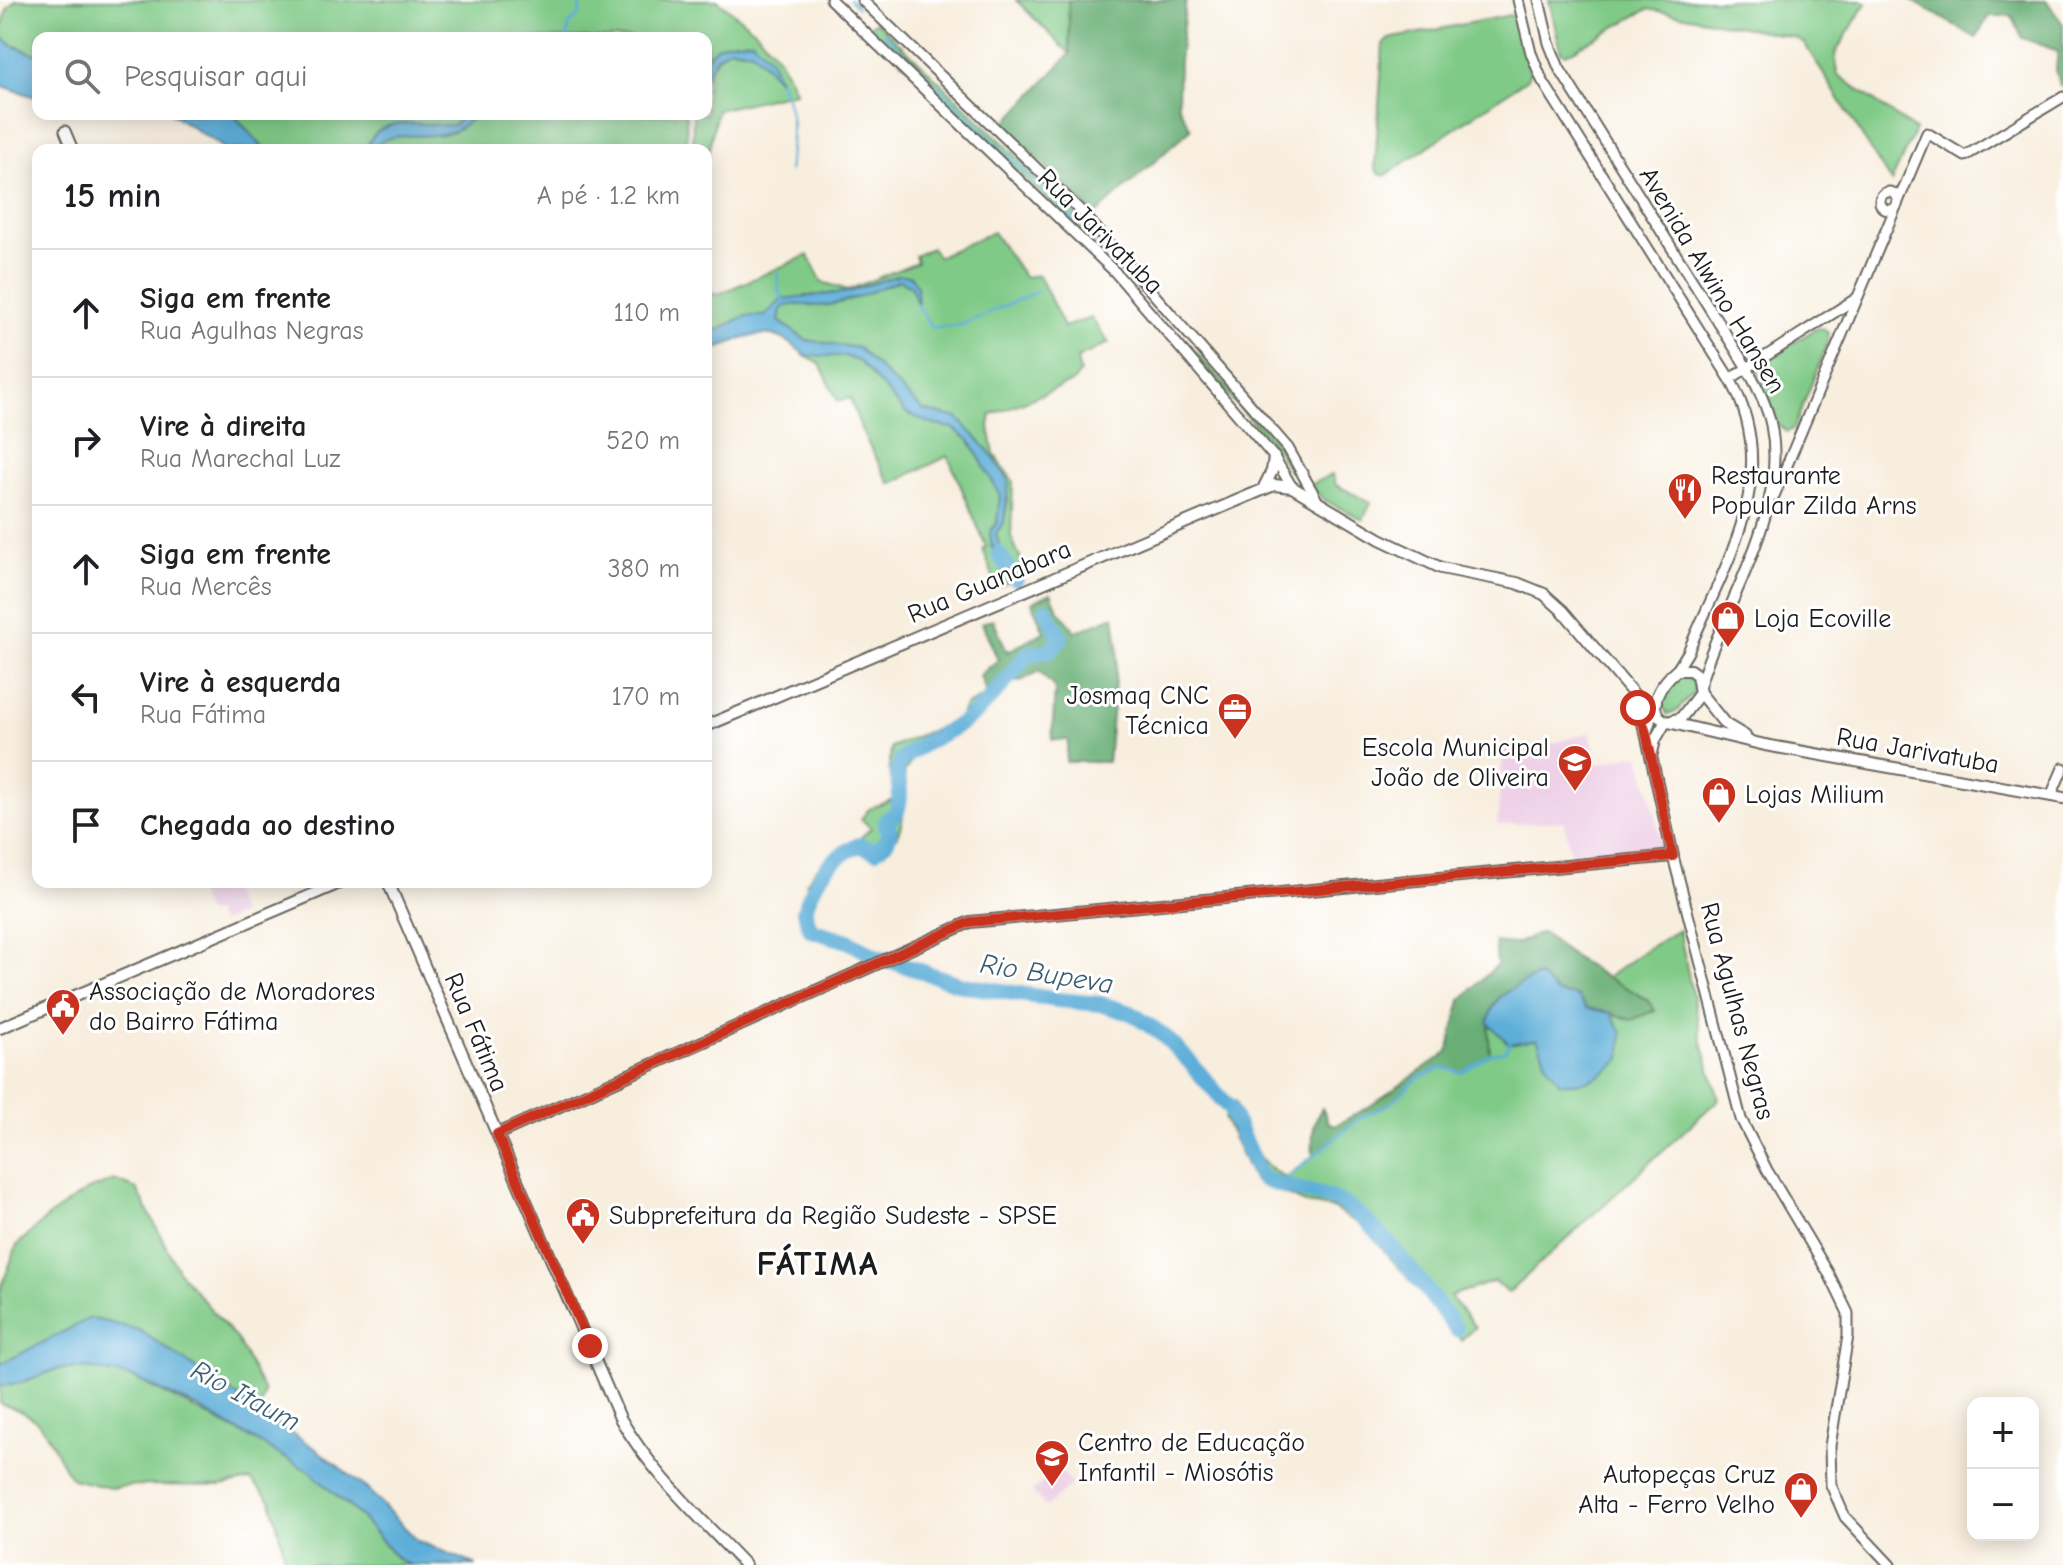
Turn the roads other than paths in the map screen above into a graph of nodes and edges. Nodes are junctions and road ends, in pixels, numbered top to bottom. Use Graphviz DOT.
graph roads {
  1 [pos="831,0"];
  2 [pos="862,0"];
  3 [pos="1518,0"];
  4 [pos="1539,0"];
  5 [pos="2063,97"];
  6 [pos="65,131"];
  7 [pos="70,144"];
  8 [pos="1907,180"];
  9 [pos="1889,192"];
  10 [pos="1897,204"];
  11 [pos="1881,206"];
  12 [pos="1884,234"];
  13 [pos="1857,298"];
  14 [pos="1747,368"];
  15 [pos="1730,379"];
  16 [pos="1274,457"];
  17 [pos="1264,487"];
  18 [pos="1292,487"];
  19 [pos="1321,506"];
  20 [pos="1768,510"];
  21 [pos="1677,670"];
  22 [pos="1700,689"];
  23 [pos="1657,697"];
  24 [pos="1637,703"];
  25 [pos="1661,719"];
  26 [pos="712,723"];
  27 [pos="1646,733"];
  28 [pos="1765,745"];
  29 [pos="1652,759"];
  30 [pos="2063,768"];
  31 [pos="2057,797"];
  32 [pos="1673,856"];
  33 [pos="328,888"];
  34 [pos="391,888"];
  35 [pos="0,1028"];
  36 [pos="497,1134"];
  37 [pos="745,1565"];
  38 [pos="1890,1565"];
  1 -- 16 [label="street, Rua Jarivatuba"];
  2 -- 19 [label="street, Rua Jarivatuba"];
  3 -- 15 [label="street, Avenida Alwino Hansen"];
  4 -- 14 [label="street, Avenida Alwino Hansen"];
  5 -- 8 [label="street"];
  6 -- 7 [label="street"];
  8 -- 9 [label="street"];
  8 -- 10 [label="street"];
  9 -- 10 [label="street"];
  9 -- 11 [label="street"];
  10 -- 11 [label="street"];
  10 -- 12 [label="street"];
  11 -- 12 [label="street"];
  12 -- 13 [label="street"];
  13 -- 14 [label="street"];
  13 -- 20 [label="street"];
  14 -- 15 [label="street"];
  14 -- 20 [label="street, Avenida Alwino Hansen"];
  15 -- 21 [label="street, Avenida Alwino Hansen"];
  16 -- 17 [label="main road"];
  16 -- 18 [label="street, Rua Jarivatuba"];
  17 -- 18 [label="main road, Rua Guanabara"];
  17 -- 26 [label="main road, Rua Guanabara"];
  18 -- 19 [label="main road, Rua Jarivatuba"];
  19 -- 24 [label="main road, Rua Jarivatuba"];
  20 -- 22 [label="street, Avenida Alwino Hansen"];
  21 -- 22 [label="main road"];
  21 -- 23 [label="main road"];
  22 -- 25 [label="main road"];
  22 -- 28 [label="main road, Rua Jarivatuba"];
  23 -- 24 [label="main road"];
  23 -- 25 [label="main road, Rua Agulhas Negras"];
  24 -- 25 [label="main road, Rua Jarivatuba"];
  24 -- 27 [label="main road, Rua Agulhas Negras"];
  25 -- 27 [label="main road, Rua Agulhas Negras"];
  25 -- 28 [label="main road, Rua Jarivatuba"];
  25 -- 29 [label="main road, Rua Agulhas Negras"];
  27 -- 29 [label="main road, Rua Agulhas Negras"];
  28 -- 31 [label="main road, Rua Jarivatuba"];
  29 -- 32 [label="main road, Rua Agulhas Negras"];
  30 -- 31 [label="street"];
  32 -- 36 [label="main road"];
  32 -- 38 [label="street, Rua Agulhas Negras"];
  33 -- 35 [label="main road"];
  34 -- 36 [label="main road, Rua Fátima"];
  36 -- 37 [label="main road, Rua Fátima"];
}
